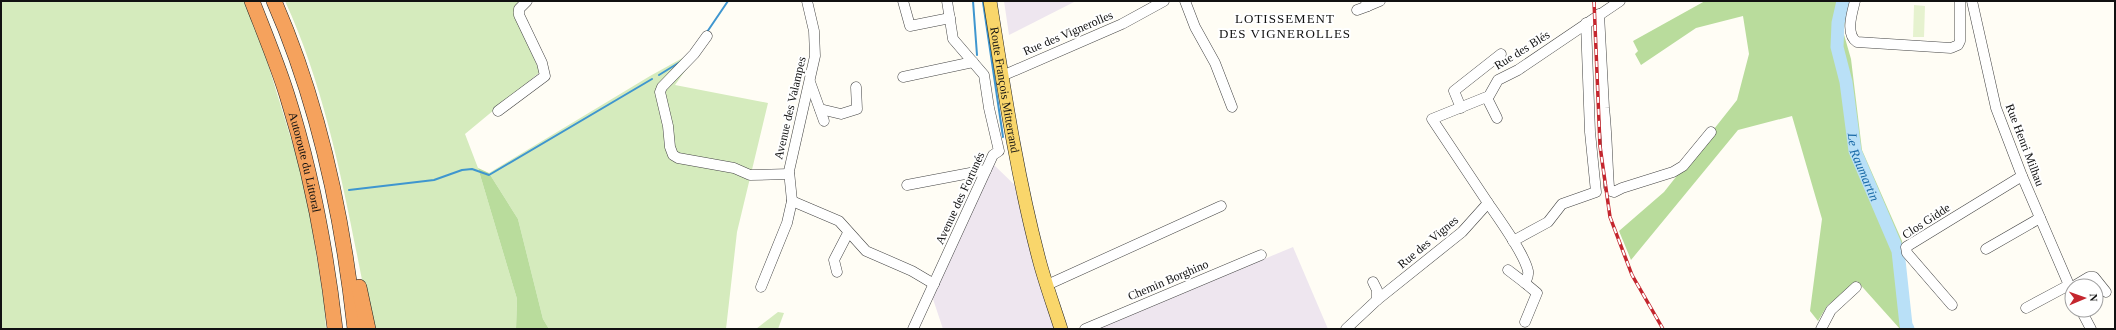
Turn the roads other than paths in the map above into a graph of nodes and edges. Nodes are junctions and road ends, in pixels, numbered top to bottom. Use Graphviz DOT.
graph roads {
  1 [pos="252,1"];
  2 [pos="274,1"];
  3 [pos="527,1"];
  4 [pos="807,1"];
  5 [pos="903,1"];
  6 [pos="947,1"];
  7 [pos="990,1"];
  8 [pos="1164,1"];
  9 [pos="1185,1"];
  10 [pos="1380,1"];
  11 [pos="1620,1"];
  12 [pos="1855,1"];
  13 [pos="1960,1"];
  14 [pos="1972,1"];
  15 [pos="1367,3"];
  16 [pos="1357,10"];
  17 [pos="1599,14"];
  18 [pos="950,18"];
  19 [pos="1586,23"];
  20 [pos="707,36"];
  21 [pos="296,54"];
  22 [pos="1501,54"];
  23 [pos="973,62"];
  24 [pos="1002,76"];
  25 [pos="903,77"];
  26 [pos="810,82"];
  27 [pos="856,87"];
  28 [pos="1487,98"];
  29 [pos="1232,107"];
  30 [pos="1461,108"];
  31 [pos="820,110"];
  32 [pos="498,111"];
  33 [pos="1497,118"];
  34 [pos="824,121"];
  35 [pos="1605,131"];
  36 [pos="1590,132"];
  37 [pos="1711,132"];
  38 [pos="986,170"];
  39 [pos="789,174"];
  40 [pos="2022,176"];
  41 [pos="907,185"];
  42 [pos="792,201"];
  43 [pos="1488,203"];
  44 [pos="1221,206"];
  45 [pos="2040,218"];
  46 [pos="848,233"];
  47 [pos="1513,241"];
  48 [pos="1986,249"];
  49 [pos="1261,255"];
  50 [pos="1508,270"];
  51 [pos="837,272"];
  52 [pos="2067,278"];
  53 [pos="1373,282"];
  54 [pos="1525,283"];
  55 [pos="934,284"];
  56 [pos="1047,285"];
  57 [pos="761,287"];
  58 [pos="1856,287"];
  59 [pos="2104,290"];
  60 [pos="2064,291"];
  61 [pos="2106,292"];
  62 [pos="1377,300"];
  63 [pos="1952,305"];
  64 [pos="2026,308"];
  65 [pos="2085,318"];
  66 [pos="1524,322"];
  67 [pos="334,329"];
  68 [pos="355,329"];
  69 [pos="368,329"];
  70 [pos="913,329"];
  71 [pos="1061,329"];
  72 [pos="1085,329"];
  73 [pos="1346,329"];
  74 [pos="1821,329"];
  75 [pos="2090,329"];
  1 -- 67 [label="highway, Autoroute du Littoral"];
  2 -- 21 [label="highway, Autoroute du Littoral"];
  3 -- 32 [label="street"];
  4 -- 26 [label="street, Avenue des Valampes"];
  5 -- 18 [label="street"];
  6 -- 18 [label="street"];
  7 -- 24 [label="main road, Route François Mitterrand"];
  8 -- 24 [label="street, Rue des Vignerolles"];
  9 -- 29 [label="street"];
  10 -- 15 [label="street"];
  11 -- 17 [label="street, Rue des Blés"];
  12 -- 13 [label="street"];
  14 -- 40 [label="street, Rue Henri Milhau"];
  15 -- 16 [label="street"];
  17 -- 19 [label="street, Rue des Blés"];
  17 -- 35 [label="street"];
  18 -- 23 [label="street"];
  19 -- 28 [label="street, Rue des Blés"];
  19 -- 36 [label="street"];
  20 -- 39 [label="street"];
  21 -- 68 [label="highway, Autoroute du Littoral"];
  21 -- 69 [label="highway"];
  22 -- 30 [label="street"];
  23 -- 25 [label="street"];
  23 -- 38 [label="street, Avenue des Fortunés"];
  24 -- 56 [label="main road, Route François Mitterrand"];
  26 -- 31 [label="street"];
  26 -- 39 [label="street, Avenue des Valampes"];
  27 -- 31 [label="street"];
  28 -- 30 [label="street"];
  28 -- 33 [label="street"];
  30 -- 43 [label="street"];
  31 -- 34 [label="street"];
  35 -- 36 [label="street"];
  35 -- 37 [label="street"];
  36 -- 47 [label="street"];
  38 -- 41 [label="street"];
  38 -- 55 [label="street, Avenue des Fortunés"];
  39 -- 42 [label="street, Avenue des Valampes"];
  40 -- 45 [label="street, Rue Henri Milhau"];
  40 -- 63 [label="street, Clos Gidde"];
  42 -- 46 [label="street"];
  42 -- 57 [label="street, Avenue des Valampes"];
  43 -- 47 [label="street"];
  43 -- 62 [label="street, Rue des Vignes"];
  44 -- 56 [label="street"];
  45 -- 48 [label="street"];
  45 -- 52 [label="street, Rue Henri Milhau"];
  46 -- 51 [label="street"];
  46 -- 55 [label="street"];
  47 -- 54 [label="street"];
  49 -- 72 [label="street, Chemin Borghino"];
  50 -- 54 [label="street"];
  53 -- 62 [label="street"];
  54 -- 66 [label="street"];
  55 -- 70 [label="street, Avenue des Fortunés"];
  56 -- 71 [label="main road, Route François Mitterrand"];
  58 -- 74 [label="street"];
  59 -- 61 [label="street"];
  60 -- 64 [label="street"];
  62 -- 73 [label="street, Rue des Vignes"];
  65 -- 75 [label="street"];
}
